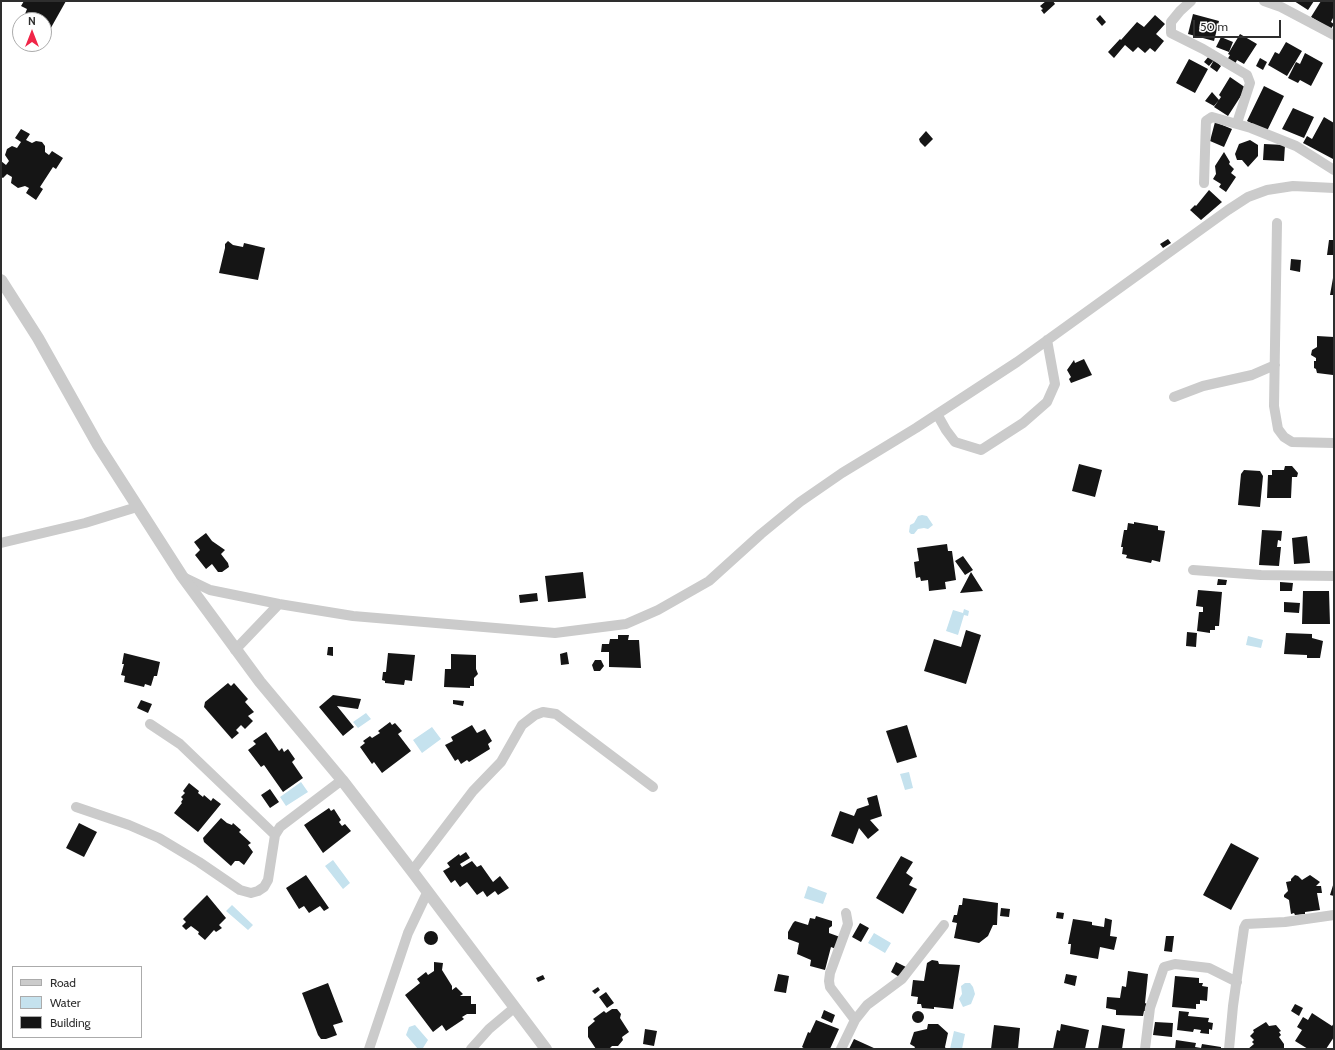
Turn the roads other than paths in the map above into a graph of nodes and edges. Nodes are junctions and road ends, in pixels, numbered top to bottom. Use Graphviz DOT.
graph roads {
  1 [pos="1192,1"];
  2 [pos="1264,1"];
  3 [pos="1334,36"];
  4 [pos="1237,123"];
  5 [pos="1334,170"];
  6 [pos="1204,182"];
  7 [pos="1334,188"];
  8 [pos="1277,223"];
  9 [pos="1,280"];
  10 [pos="1047,340"];
  11 [pos="1275,365"];
  12 [pos="1174,397"];
  13 [pos="937,414"];
  14 [pos="1334,443"];
  15 [pos="137,507"];
  16 [pos="1,542"];
  17 [pos="1193,570"];
  18 [pos="182,576"];
  19 [pos="1334,576"];
  20 [pos="278,604"];
  21 [pos="235,650"];
  22 [pos="150,724"];
  23 [pos="342,780"];
  24 [pos="653,787"];
  25 [pos="76,807"];
  26 [pos="275,835"];
  27 [pos="412,871"];
  28 [pos="427,893"];
  29 [pos="846,913"];
  30 [pos="1334,915"];
  31 [pos="944,925"];
  32 [pos="1237,982"];
  33 [pos="514,1008"];
  34 [pos="854,1020"];
  35 [pos="369,1049"];
  36 [pos="471,1049"];
  37 [pos="546,1049"];
  38 [pos="841,1049"];
  39 [pos="1145,1049"];
  40 [pos="1229,1049"];
  1 -- 4 [label="street"];
  2 -- 3 [label="street"];
  4 -- 5 [label="street"];
  4 -- 6 [label="street"];
  7 -- 10 [label="street"];
  8 -- 11 [label="street"];
  9 -- 15 [label="street"];
  10 -- 13 [label="street"];
  10 -- 13 [label="street"];
  11 -- 12 [label="street"];
  11 -- 14 [label="street"];
  13 -- 20 [label="street"];
  15 -- 16 [label="street"];
  15 -- 18 [label="street"];
  17 -- 19 [label="street"];
  18 -- 20 [label="street"];
  18 -- 21 [label="street"];
  20 -- 21 [label="street"];
  21 -- 23 [label="street"];
  22 -- 26 [label="street"];
  23 -- 26 [label="street"];
  23 -- 27 [label="street"];
  24 -- 27 [label="street"];
  25 -- 26 [label="street"];
  27 -- 28 [label="street"];
  28 -- 33 [label="street"];
  28 -- 35 [label="street"];
  29 -- 34 [label="street"];
  30 -- 32 [label="street"];
  31 -- 34 [label="street"];
  32 -- 39 [label="street"];
  32 -- 40 [label="street"];
  33 -- 36 [label="street"];
  33 -- 37 [label="street"];
  34 -- 38 [label="street"];
}
